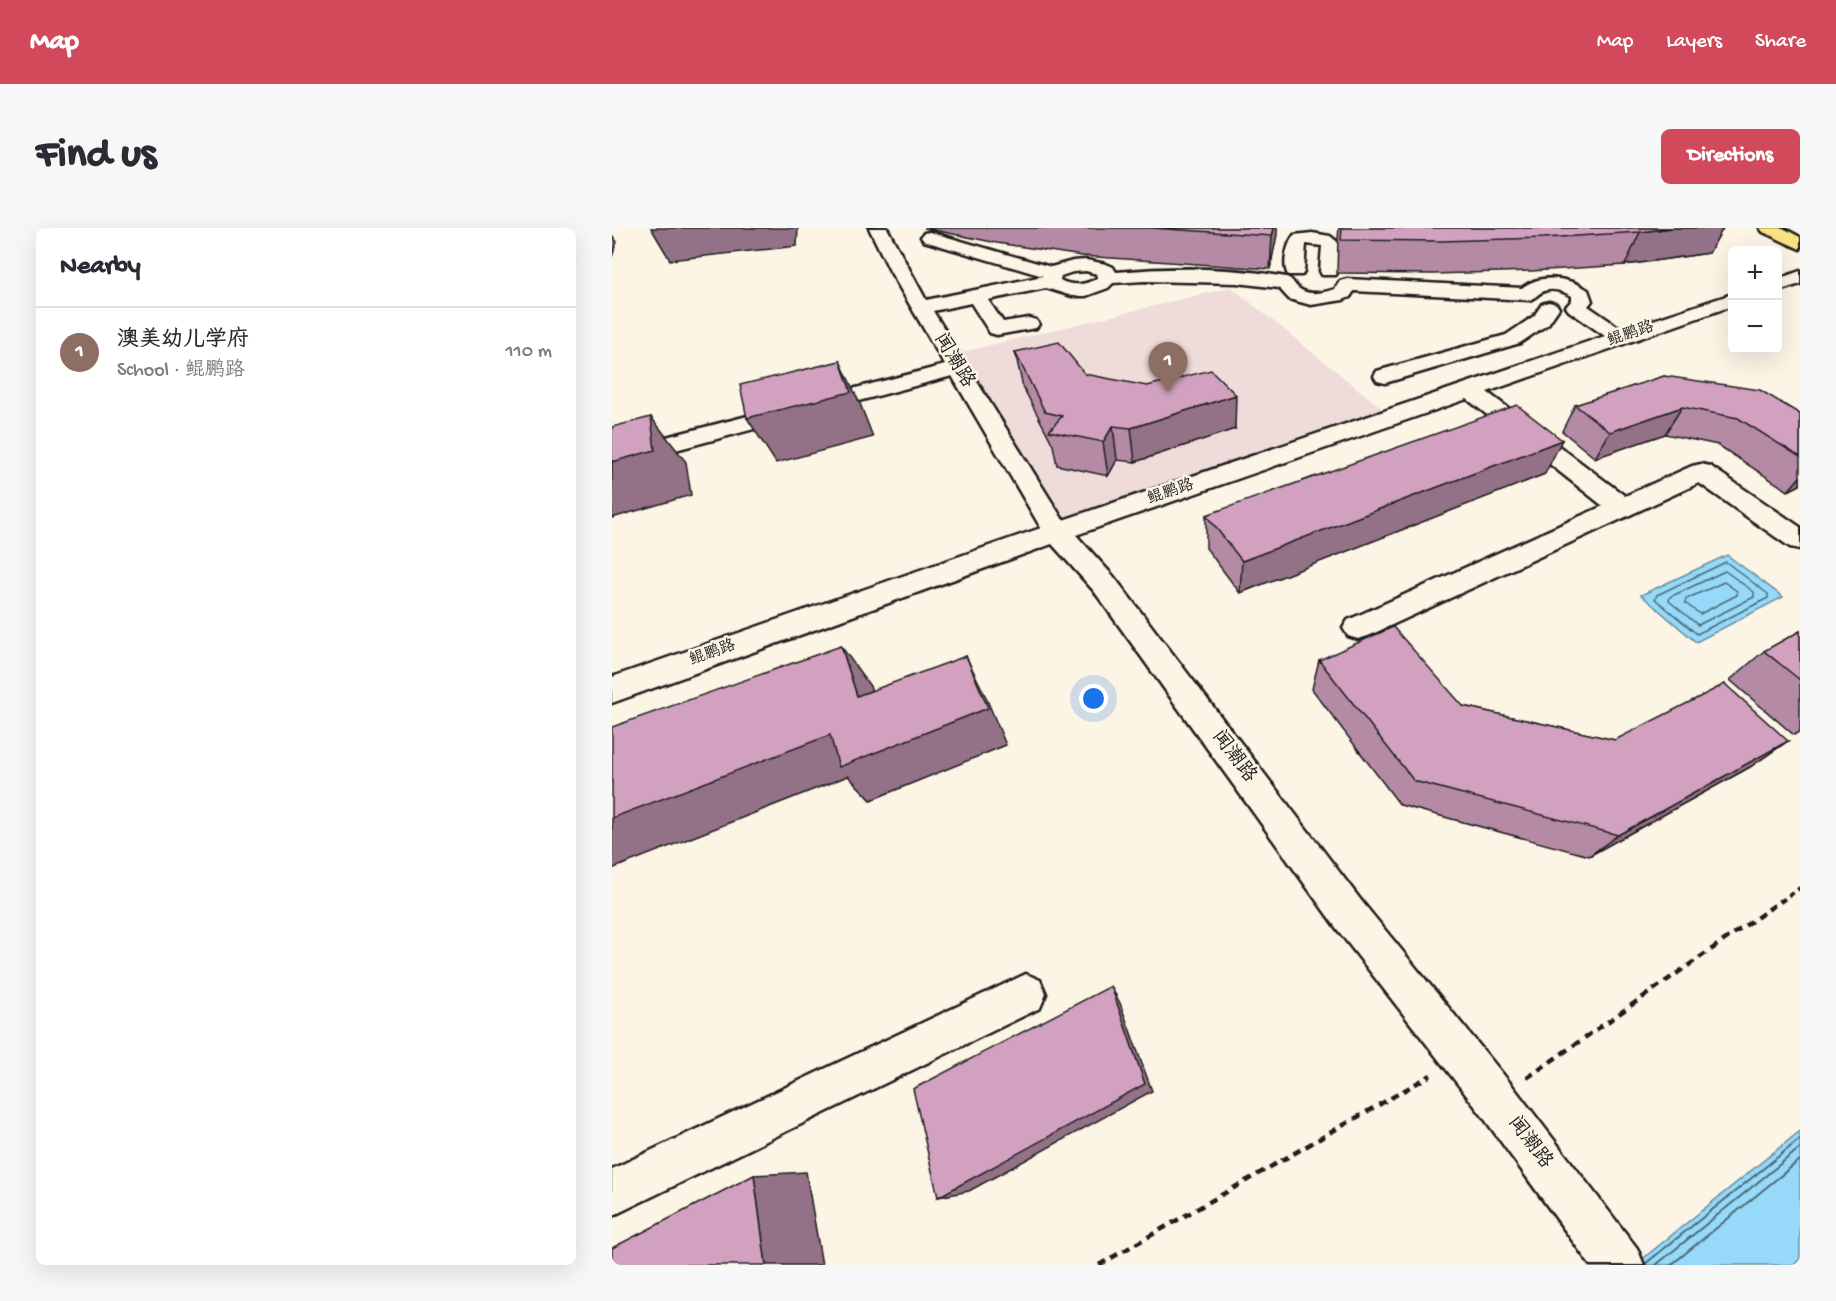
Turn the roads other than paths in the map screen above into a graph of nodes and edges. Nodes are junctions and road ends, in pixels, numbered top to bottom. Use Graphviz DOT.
graph roads {
  1 [pos="878,228"];
  2 [pos="1769,228"];
  3 [pos="1312,233"];
  4 [pos="930,237"];
  5 [pos="1800,244"];
  6 [pos="1329,271"];
  7 [pos="1052,277"];
  8 [pos="1290,277"];
  9 [pos="1800,277"];
  10 [pos="1782,284"];
  11 [pos="1347,285"];
  12 [pos="1529,294"];
  13 [pos="976,296"];
  14 [pos="1728,301"];
  15 [pos="921,307"];
  16 [pos="1576,307"];
  17 [pos="1549,308"];
  18 [pos="1029,324"];
  19 [pos="1621,338"];
  20 [pos="958,368"];
  21 [pos="1385,376"];
  22 [pos="1470,390"];
  23 [pos="612,459"];
  24 [pos="1623,508"];
  25 [pos="1057,532"];
  26 [pos="1800,540"];
  27 [pos="1358,628"];
  28 [pos="612,690"];
  29 [pos="1026,994"];
  30 [pos="612,1193"];
  31 [pos="1620,1265"];
  1 -- 15 [label="street, 闻潮路"];
  2 -- 5 [label="main road"];
  3 -- 6 [label="street"];
  3 -- 8 [label="street"];
  4 -- 7 [label="street"];
  6 -- 8 [label="street"];
  6 -- 11 [label="street"];
  7 -- 8 [label="street"];
  7 -- 13 [label="street"];
  8 -- 11 [label="street"];
  9 -- 10 [label="street"];
  11 -- 12 [label="street"];
  12 -- 16 [label="street"];
  12 -- 17 [label="street"];
  13 -- 15 [label="street"];
  13 -- 18 [label="street"];
  14 -- 19 [label="street, 鲲鹏路"];
  15 -- 20 [label="street, 闻潮路"];
  16 -- 17 [label="street"];
  16 -- 19 [label="street"];
  17 -- 21 [label="street"];
  19 -- 22 [label="street, 鲲鹏路"];
  20 -- 23 [label="street"];
  20 -- 25 [label="street, 闻潮路"];
  22 -- 24 [label="street"];
  22 -- 25 [label="street, 鲲鹏路"];
  24 -- 26 [label="street"];
  24 -- 27 [label="street"];
  25 -- 28 [label="street, 鲲鹏路"];
  25 -- 31 [label="street, 闻潮路"];
  29 -- 30 [label="street"];
}
